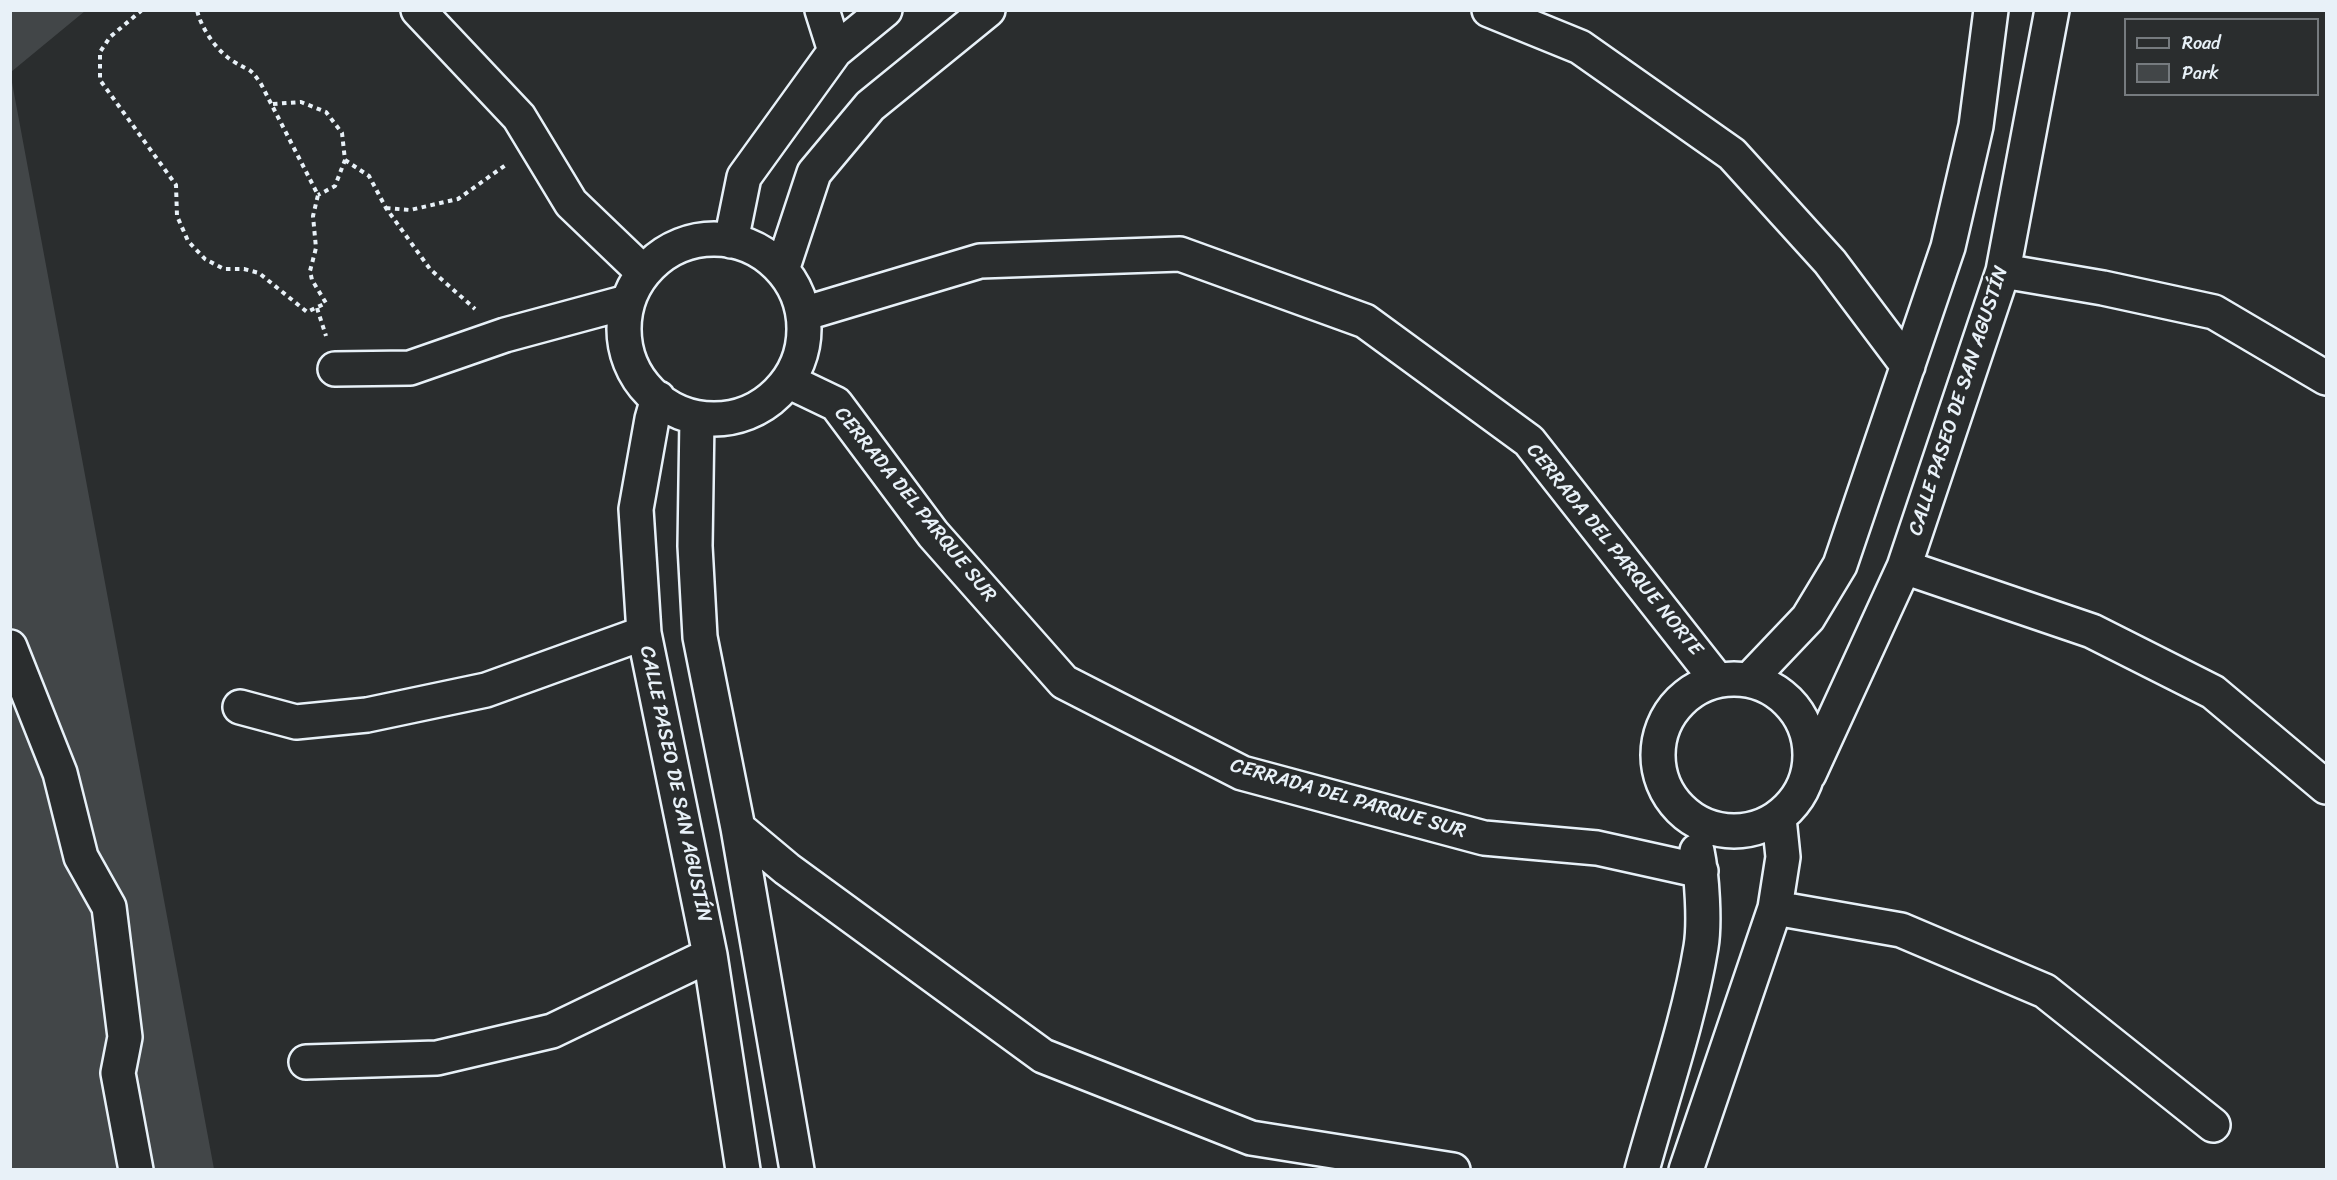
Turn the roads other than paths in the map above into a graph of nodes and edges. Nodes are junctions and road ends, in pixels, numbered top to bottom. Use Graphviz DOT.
graph roads {
  1 [pos="418,10"];
  2 [pos="822,10"];
  3 [pos="885,10"];
  4 [pos="988,10"];
  5 [pos="1489,10"];
  6 [pos="1991,10"];
  7 [pos="2052,10"];
  8 [pos="835,51"];
  9 [pos="731,241"];
  10 [pos="782,270"];
  11 [pos="2003,271"];
  12 [pos="643,272"];
  13 [pos="627,302"];
  14 [pos="803,314"];
  15 [pos="1908,366"];
  16 [pos="335,369"];
  17 [pos="2326,378"];
  18 [pos="788,381"];
  19 [pos="658,398"];
  20 [pos="697,418"];
  21 [pos="1904,567"];
  22 [pos="644,633"];
  23 [pos="10,647"];
  24 [pos="1750,679"];
  25 [pos="1717,680"];
  26 [pos="240,707"];
  27 [pos="1809,774"];
  28 [pos="2326,787"];
  29 [pos="1779,818"];
  30 [pos="1692,819"];
  31 [pos="738,828"];
  32 [pos="1701,871"];
  33 [pos="1775,908"];
  34 [pos="710,955"];
  35 [pos="306,1062"];
  36 [pos="2213,1125"];
  37 [pos="136,1170"];
  38 [pos="743,1170"];
  39 [pos="797,1170"];
  40 [pos="1452,1170"];
  41 [pos="1642,1170"];
  42 [pos="1686,1170"];
  1 -- 12 [label="street"];
  2 -- 8 [label="street"];
  3 -- 8 [label="street"];
  4 -- 10 [label="street"];
  5 -- 15 [label="street"];
  6 -- 15 [label="street"];
  7 -- 11 [label="street, CALLE PASEO DE SAN AGUSTÍN"];
  8 -- 9 [label="street"];
  9 -- 10 [label="street"];
  9 -- 12 [label="street"];
  10 -- 14 [label="street"];
  11 -- 17 [label="street"];
  11 -- 21 [label="street, CALLE PASEO DE SAN AGUSTÍN"];
  12 -- 13 [label="street"];
  13 -- 16 [label="street"];
  13 -- 19 [label="street"];
  14 -- 18 [label="street"];
  14 -- 25 [label="street, CERRADA DEL PARQUE NORTE"];
  15 -- 24 [label="street"];
  18 -- 20 [label="street"];
  18 -- 32 [label="street, CERRADA DEL PARQUE SUR"];
  19 -- 20 [label="street"];
  19 -- 22 [label="street, CALLE PASEO DE SAN AGUSTÍN"];
  20 -- 31 [label="street"];
  21 -- 27 [label="street, CALLE PASEO DE SAN AGUSTÍN"];
  21 -- 28 [label="street"];
  22 -- 26 [label="street"];
  22 -- 34 [label="street, CALLE PASEO DE SAN AGUSTÍN"];
  23 -- 37 [label="street"];
  24 -- 25 [label="street"];
  24 -- 27 [label="street"];
  25 -- 30 [label="street"];
  27 -- 29 [label="street"];
  29 -- 30 [label="street"];
  29 -- 33 [label="street"];
  30 -- 32 [label="street"];
  31 -- 39 [label="street"];
  31 -- 40 [label="street"];
  32 -- 41 [label="street"];
  33 -- 36 [label="street"];
  33 -- 42 [label="street"];
  34 -- 35 [label="street"];
  34 -- 38 [label="street, CALLE PASEO DE SAN AGUSTÍN"];
}
